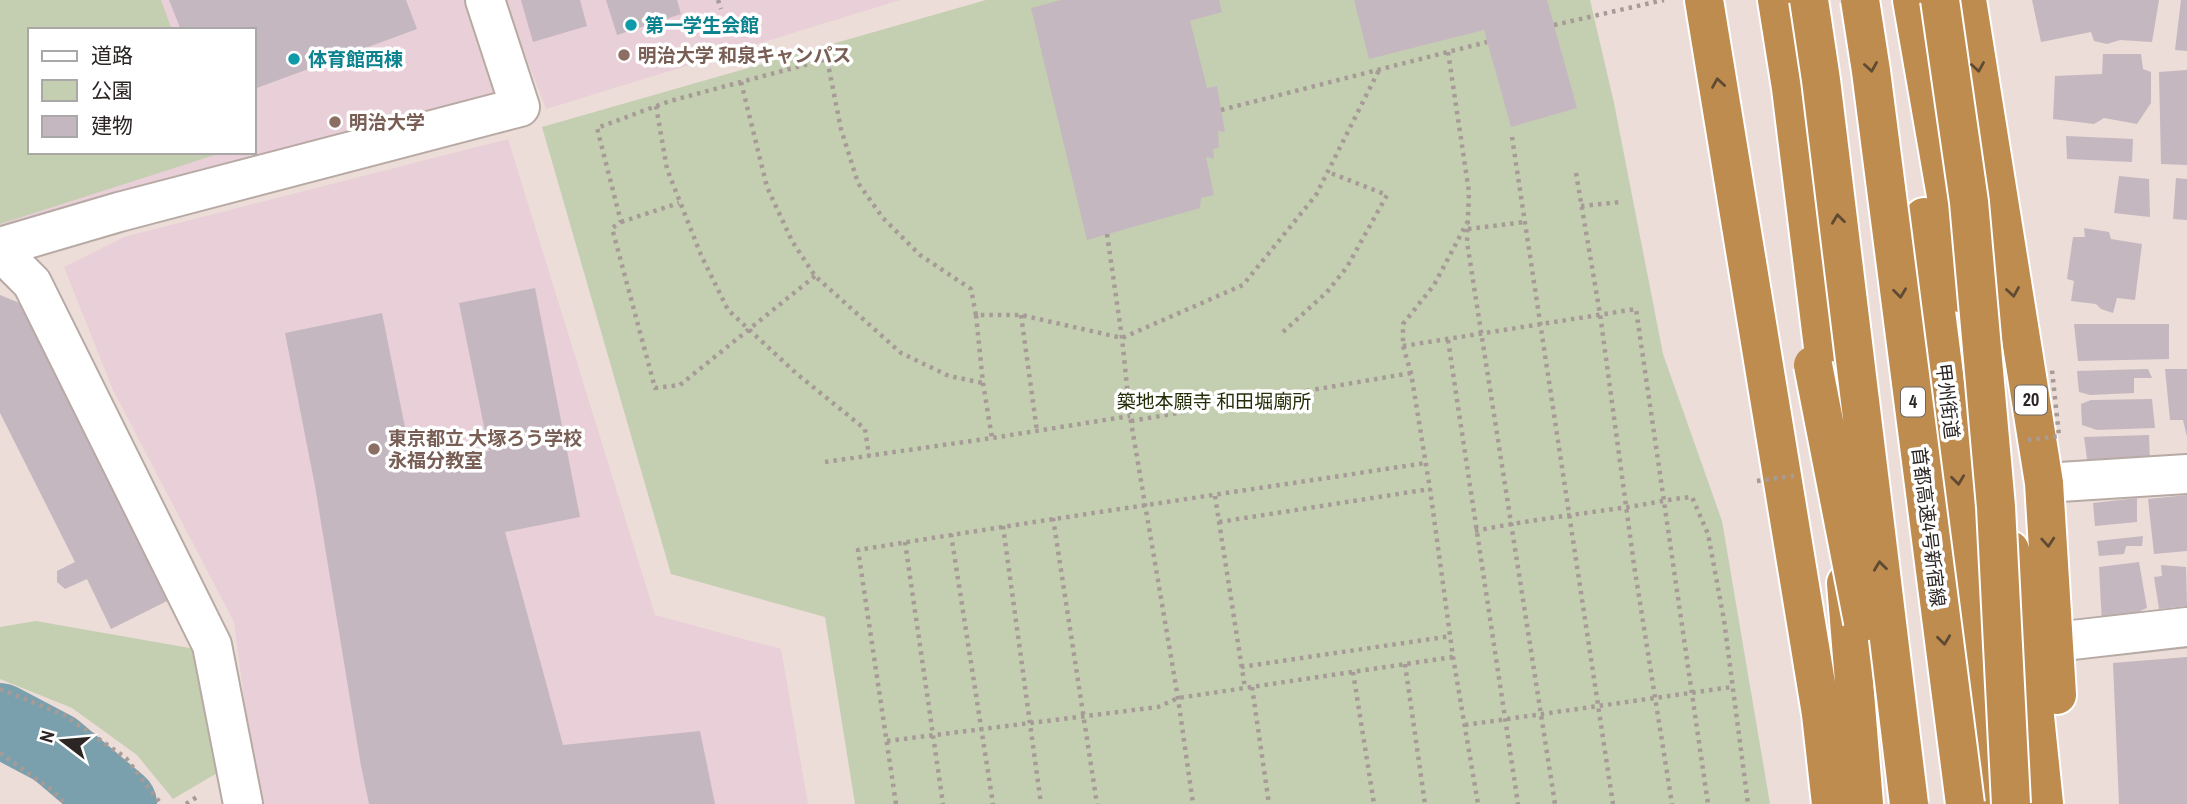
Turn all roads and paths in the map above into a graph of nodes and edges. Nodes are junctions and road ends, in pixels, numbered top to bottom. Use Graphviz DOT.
graph roads {
  1 [pos="485,0"];
  2 [pos="718,0"];
  3 [pos="1664,0"];
  4 [pos="1704,0"];
  5 [pos="1731,0"];
  6 [pos="1759,0"];
  7 [pos="1777,0"];
  8 [pos="1809,0"];
  9 [pos="1860,0"];
  10 [pos="1892,0"];
  11 [pos="1912,0"];
  12 [pos="1940,0"];
  13 [pos="1967,0"];
  14 [pos="721,9"];
  15 [pos="1554,25"];
  16 [pos="1487,42"];
  17 [pos="1448,52"];
  18 [pos="1379,69"];
  19 [pos="741,82"];
  20 [pos="656,106"];
  21 [pos="1221,110"];
  22 [pos="1512,137"];
  23 [pos="1328,172"];
  24 [pos="1576,173"];
  25 [pos="1621,202"];
  26 [pos="679,203"];
  27 [pos="1581,206"];
  28 [pos="1469,220"];
  29 [pos="621,222"];
  30 [pos="1525,222"];
  31 [pos="1468,229"];
  32 [pos="1107,234"];
  33 [pos="0,249"];
  34 [pos="815,276"];
  35 [pos="1600,314"];
  36 [pos="976,315"];
  37 [pos="1021,315"];
  38 [pos="1541,325"];
  39 [pos="748,330"];
  40 [pos="1283,332"];
  41 [pos="1483,334"];
  42 [pos="1122,338"];
  43 [pos="1448,340"];
  44 [pos="1403,346"];
  45 [pos="1410,373"];
  46 [pos="983,383"];
  47 [pos="1131,418"];
  48 [pos="1037,431"];
  49 [pos="992,439"];
  50 [pos="869,456"];
  51 [pos="825,462"];
  52 [pos="1425,463"];
  53 [pos="2187,474"];
  54 [pos="2044,483"];
  55 [pos="1430,489"];
  56 [pos="1215,496"];
  57 [pos="1663,499"];
  58 [pos="1146,507"];
  59 [pos="1626,508"];
  60 [pos="1570,515"];
  61 [pos="1053,518"];
  62 [pos="1219,522"];
  63 [pos="1511,523"];
  64 [pos="1003,526"];
  65 [pos="1475,531"];
  66 [pos="951,534"];
  67 [pos="905,542"];
  68 [pos="2187,627"];
  69 [pos="1451,636"];
  70 [pos="2055,642"];
  71 [pos="1453,657"];
  72 [pos="1405,664"];
  73 [pos="1241,667"];
  74 [pos="1353,672"];
  75 [pos="1252,687"];
  76 [pos="1732,687"];
  77 [pos="1245,688"];
  78 [pos="0,689"];
  79 [pos="1692,692"];
  80 [pos="1178,698"];
  81 [pos="1656,698"];
  82 [pos="1599,706"];
  83 [pos="1541,714"];
  84 [pos="1821,714"];
  85 [pos="1083,715"];
  86 [pos="1505,720"];
  87 [pos="1029,723"];
  88 [pos="1465,726"];
  89 [pos="982,729"];
  90 [pos="933,735"];
  91 [pos="886,741"];
  92 [pos="0,753"];
  93 [pos="66,804"];
  94 [pos="161,804"];
  95 [pos="243,804"];
  96 [pos="896,804"];
  97 [pos="943,804"];
  98 [pos="993,804"];
  99 [pos="1041,804"];
  100 [pos="1097,804"];
  101 [pos="1193,804"];
  102 [pos="1269,804"];
  103 [pos="1374,804"];
  104 [pos="1425,804"];
  105 [pos="1478,804"];
  106 [pos="1518,804"];
  107 [pos="1555,804"];
  108 [pos="1613,804"];
  109 [pos="1672,804"];
  110 [pos="1709,804"];
  111 [pos="1748,804"];
  112 [pos="1831,804"];
  113 [pos="1864,804"];
  114 [pos="1888,804"];
  115 [pos="1909,804"];
  116 [pos="1965,804"];
  117 [pos="1993,804"];
  118 [pos="2011,804"];
  119 [pos="2043,804"];
  120 [pos="2060,804"];
  1 -- 33 [label="street"];
  2 -- 14 [label="path"];
  3 -- 15 [label="path"];
  84 -- 4 [label="highway, one-way"];
  5 -- 84 [label="highway"];
  6 -- 114 [label="highway, bridge"];
  7 -- 113 [label="highway"];
  115 -- 8 [label="highway, one-way, bridge"];
  9 -- 116 [label="highway, 首都高速4号新宿線 / 4, one-way, bridge"];
  10 -- 117 [label="highway, 甲州街道, one-way"];
  11 -- 119 [label="highway"];
  12 -- 118 [label="highway, bridge"];
  13 -- 54 [label="highway, 20, one-way"];
  16 -- 17 [label="path"];
  17 -- 18 [label="path"];
  17 -- 28 [label="path"];
  18 -- 21 [label="path"];
  18 -- 23 [label="path"];
  19 -- 20 [label="path"];
  19 -- 34 [label="path"];
  19 -- 36 [label="path"];
  20 -- 26 [label="path"];
  20 -- 29 [label="path"];
  22 -- 30 [label="path"];
  23 -- 40 [label="path"];
  23 -- 42 [label="path"];
  24 -- 27 [label="path"];
  25 -- 27 [label="path"];
  26 -- 29 [label="path"];
  26 -- 39 [label="path"];
  27 -- 35 [label="path"];
  28 -- 31 [label="path"];
  28 -- 44 [label="path"];
  29 -- 39 [label="path"];
  30 -- 31 [label="path"];
  30 -- 38 [label="path"];
  31 -- 41 [label="path"];
  32 -- 42 [label="path"];
  33 -- 95 [label="street"];
  34 -- 39 [label="path"];
  34 -- 46 [label="path"];
  35 -- 38 [label="path"];
  35 -- 57 [label="path"];
  35 -- 59 [label="path"];
  36 -- 37 [label="path"];
  36 -- 46 [label="path"];
  37 -- 42 [label="path"];
  37 -- 48 [label="path"];
  38 -- 41 [label="path"];
  38 -- 60 [label="path"];
  39 -- 50 [label="path"];
  41 -- 43 [label="path"];
  41 -- 63 [label="path"];
  42 -- 47 [label="path"];
  43 -- 44 [label="path"];
  43 -- 65 [label="path"];
  44 -- 45 [label="path"];
  45 -- 47 [label="path"];
  45 -- 52 [label="path"];
  46 -- 49 [label="path"];
  47 -- 48 [label="path"];
  47 -- 58 [label="path"];
  48 -- 49 [label="path"];
  49 -- 50 [label="path"];
  50 -- 51 [label="path"];
  52 -- 55 [label="path"];
  52 -- 56 [label="path"];
  53 -- 54 [label="street"];
  54 -- 70 [label="highway, 20, one-way"];
  55 -- 62 [label="path"];
  55 -- 69 [label="path"];
  56 -- 58 [label="path"];
  56 -- 62 [label="path"];
  57 -- 59 [label="path"];
  57 -- 76 [label="path"];
  57 -- 79 [label="path"];
  58 -- 61 [label="path"];
  58 -- 80 [label="path"];
  59 -- 60 [label="path"];
  59 -- 81 [label="path"];
  60 -- 63 [label="path"];
  60 -- 82 [label="path"];
  61 -- 64 [label="path"];
  61 -- 85 [label="path"];
  62 -- 73 [label="path"];
  63 -- 65 [label="path"];
  63 -- 83 [label="path"];
  64 -- 66 [label="path"];
  64 -- 87 [label="path"];
  65 -- 86 [label="path"];
  66 -- 67 [label="path"];
  66 -- 89 [label="path"];
  67 -- 90 [label="path"];
  67 -- 91 [label="path"];
  68 -- 70 [label="street"];
  69 -- 71 [label="path"];
  69 -- 73 [label="path"];
  70 -- 120 [label="highway, 20"];
  71 -- 72 [label="path"];
  71 -- 88 [label="path"];
  72 -- 74 [label="path"];
  72 -- 104 [label="path"];
  73 -- 77 [label="path"];
  74 -- 75 [label="path"];
  74 -- 103 [label="path"];
  75 -- 77 [label="path"];
  75 -- 102 [label="path"];
  76 -- 79 [label="path"];
  76 -- 111 [label="path"];
  77 -- 80 [label="path"];
  78 -- 94 [label="path"];
  79 -- 81 [label="path"];
  79 -- 110 [label="path"];
  80 -- 85 [label="path"];
  80 -- 101 [label="path"];
  81 -- 82 [label="path"];
  81 -- 109 [label="path"];
  82 -- 83 [label="path"];
  82 -- 108 [label="path"];
  83 -- 86 [label="path"];
  83 -- 107 [label="path"];
  84 -- 112 [label="highway"];
  85 -- 87 [label="path"];
  85 -- 100 [label="path"];
  86 -- 88 [label="path"];
  86 -- 106 [label="path"];
  87 -- 89 [label="path"];
  87 -- 99 [label="path"];
  88 -- 105 [label="path"];
  89 -- 90 [label="path"];
  89 -- 98 [label="path"];
  90 -- 91 [label="path"];
  90 -- 97 [label="path"];
  91 -- 96 [label="path"];
  92 -- 93 [label="path"];
}
